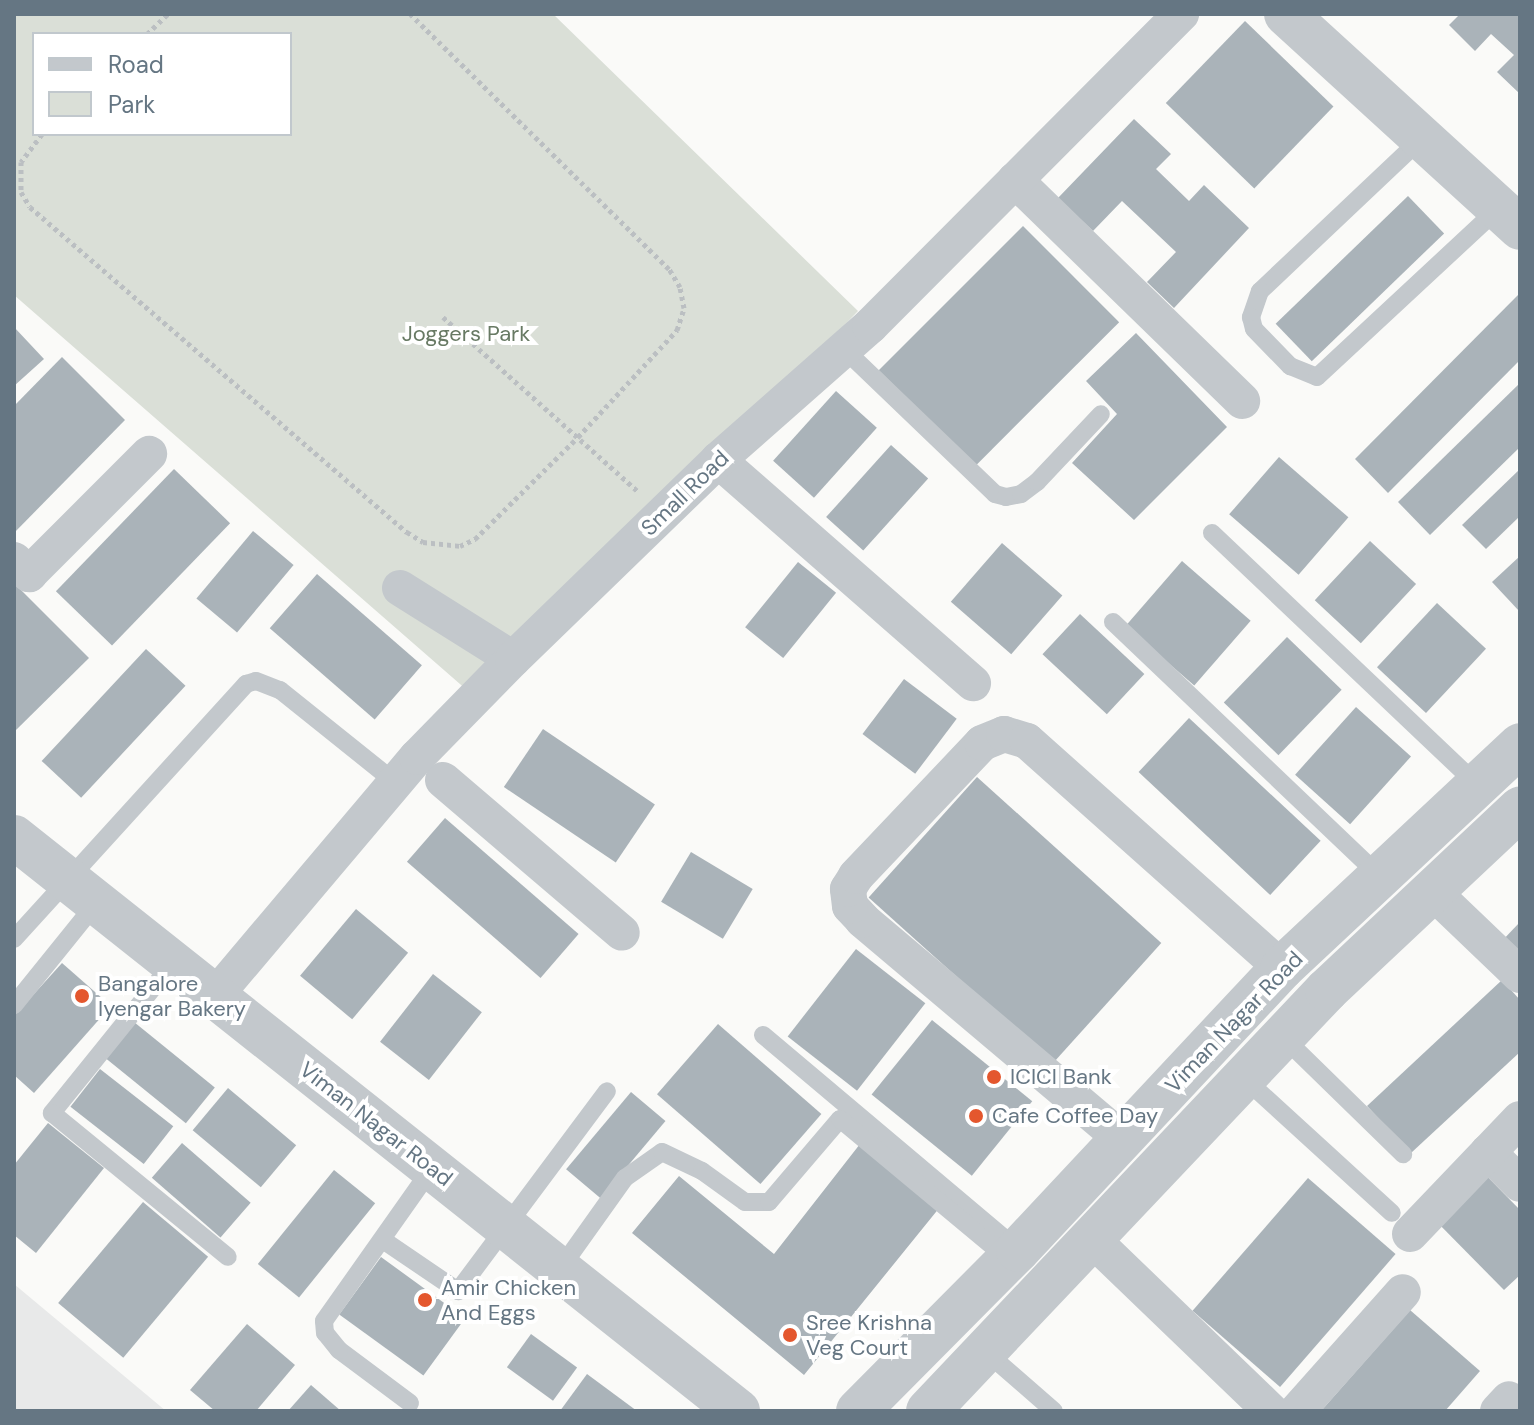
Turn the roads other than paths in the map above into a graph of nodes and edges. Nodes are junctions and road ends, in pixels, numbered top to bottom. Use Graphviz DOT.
graph roads {
  1 [pos="1181,14"];
  2 [pos="1286,14"];
  3 [pos="1422,138"];
  4 [pos="1015,180"];
  5 [pos="1509,218"];
  6 [pos="844,349"];
  7 [pos="1242,401"];
  8 [pos="1101,414"];
  9 [pos="149,454"];
  10 [pos="718,460"];
  11 [pos="1212,533"];
  12 [pos="14,560"];
  13 [pos="400,588"];
  14 [pos="1113,622"];
  15 [pos="513,659"];
  16 [pos="973,683"];
  17 [pos="1520,745"];
  18 [pos="418,773"];
  19 [pos="1479,786"];
  20 [pos="1520,809"];
  21 [pos="14,837"];
  22 [pos="1381,877"];
  23 [pos="82,891"];
  24 [pos="1428,896"];
  25 [pos="622,933"];
  26 [pos="14,939"];
  27 [pos="173,963"];
  28 [pos="1282,968"];
  29 [pos="1507,971"];
  30 [pos="215,996"];
  31 [pos="14,1005"];
  32 [pos="763,1035"];
  33 [pos="1283,1037"];
  34 [pos="1244,1078"];
  35 [pos="607,1091"];
  36 [pos="1520,1119"];
  37 [pos="1123,1140"];
  38 [pos="1488,1152"];
  39 [pos="1403,1154"];
  40 [pos="432,1168"];
  41 [pos="1520,1184"];
  42 [pos="1401,1223"];
  43 [pos="505,1226"];
  44 [pos="1091,1238"];
  45 [pos="383,1240"];
  46 [pos="1014,1255"];
  47 [pos="228,1257"];
  48 [pos="560,1269"];
  49 [pos="1403,1292"];
  50 [pos="985,1351"];
  51 [pos="410,1403"];
  52 [pos="738,1411"];
  53 [pos="858,1411"];
  54 [pos="928,1411"];
  55 [pos="1054,1411"];
  56 [pos="1271,1411"];
  57 [pos="1297,1411"];
  1 -- 4 [label="street, Small Road"];
  2 -- 3 [label="street"];
  3 -- 5 [label="street"];
  3 -- 5 [label="lane"];
  4 -- 6 [label="street, Small Road"];
  4 -- 7 [label="street"];
  6 -- 8 [label="lane"];
  6 -- 10 [label="street, Small Road"];
  9 -- 12 [label="street"];
  10 -- 15 [label="street, Small Road"];
  10 -- 16 [label="street"];
  11 -- 19 [label="lane"];
  13 -- 15 [label="street"];
  14 -- 22 [label="lane"];
  15 -- 18 [label="street, Small Road"];
  17 -- 19 [label="street, Viman Nagar Road"];
  18 -- 23 [label="lane"];
  18 -- 25 [label="street"];
  18 -- 30 [label="street, Small Road"];
  19 -- 22 [label="street, Viman Nagar Road"];
  20 -- 24 [label="street, Viman Nagar Road"];
  21 -- 23 [label="street, Viman Nagar Road"];
  22 -- 28 [label="street, Viman Nagar Road"];
  23 -- 26 [label="lane"];
  23 -- 27 [label="street, Viman Nagar Road"];
  23 -- 31 [label="lane"];
  24 -- 29 [label="street"];
  24 -- 33 [label="street, Viman Nagar Road"];
  27 -- 30 [label="street, Viman Nagar Road"];
  27 -- 47 [label="lane"];
  28 -- 37 [label="street, Viman Nagar Road"];
  28 -- 37 [label="street"];
  30 -- 40 [label="street, Viman Nagar Road"];
  32 -- 46 [label="lane"];
  33 -- 34 [label="street, Viman Nagar Road"];
  33 -- 39 [label="lane"];
  34 -- 42 [label="lane"];
  34 -- 44 [label="street, Viman Nagar Road"];
  35 -- 43 [label="lane"];
  36 -- 38 [label="street"];
  37 -- 46 [label="street, Viman Nagar Road"];
  38 -- 41 [label="street"];
  38 -- 42 [label="street"];
  40 -- 43 [label="street, Viman Nagar Road"];
  40 -- 45 [label="lane"];
  43 -- 45 [label="lane"];
  43 -- 48 [label="street, Viman Nagar Road"];
  44 -- 50 [label="street, Viman Nagar Road"];
  44 -- 56 [label="street"];
  45 -- 51 [label="lane"];
  46 -- 48 [label="lane"];
  46 -- 53 [label="street, Viman Nagar Road"];
  48 -- 52 [label="street, Viman Nagar Road"];
  49 -- 57 [label="street"];
  50 -- 54 [label="street, Viman Nagar Road"];
  50 -- 55 [label="lane"];
}
